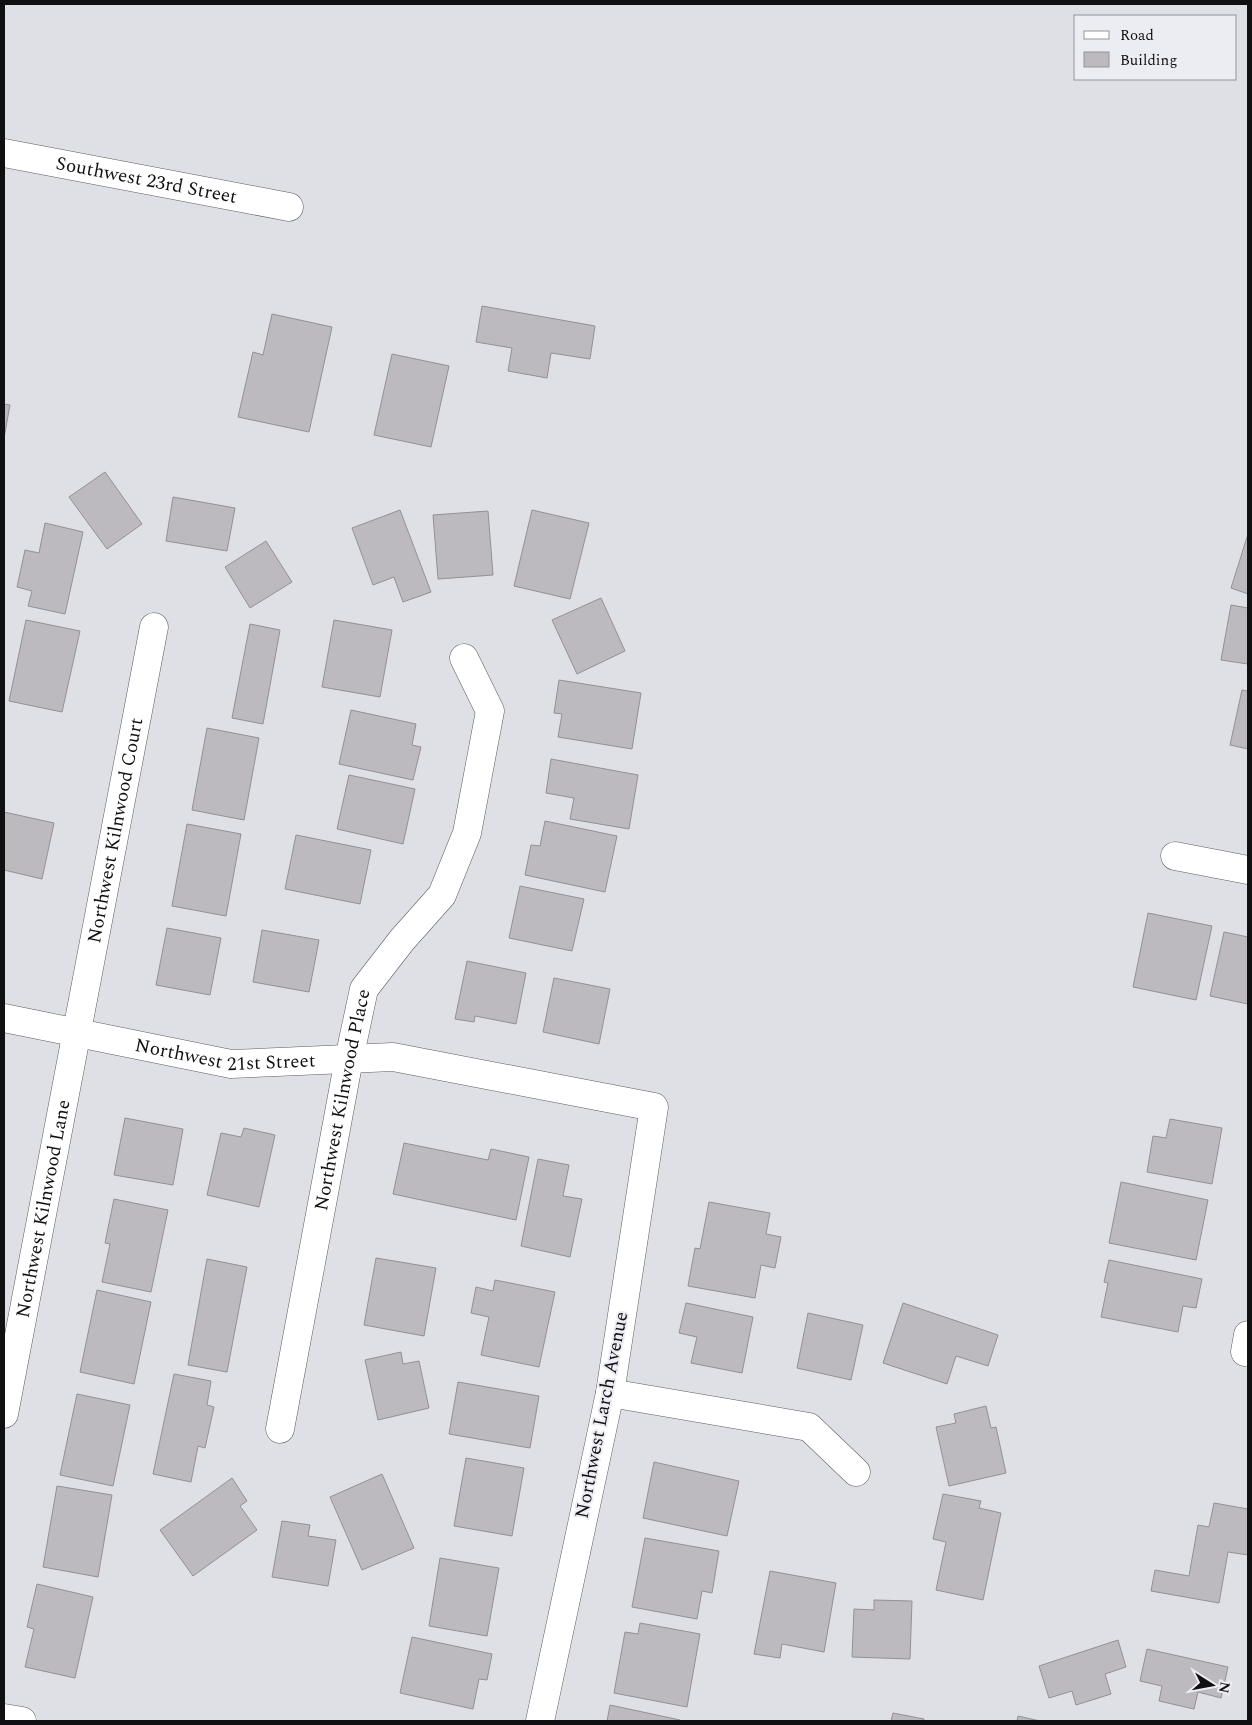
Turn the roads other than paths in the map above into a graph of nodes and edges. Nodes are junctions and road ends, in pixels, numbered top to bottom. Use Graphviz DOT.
graph roads {
  1 [pos="4,153"];
  2 [pos="289,207"];
  3 [pos="154,628"];
  4 [pos="464,658"];
  5 [pos="1176,856"];
  6 [pos="1248,870"];
  7 [pos="4,1018"];
  8 [pos="77,1033"];
  9 [pos="349,1059"];
  10 [pos="654,1107"];
  11 [pos="610,1393"];
  12 [pos="4,1414"];
  13 [pos="280,1429"];
  14 [pos="856,1472"];
  15 [pos="4,1718"];
  16 [pos="22,1721"];
  17 [pos="540,1721"];
  1 -- 2 [label="street, Southwest 23rd Street"];
  3 -- 8 [label="street, Northwest Kilnwood Court"];
  4 -- 9 [label="street, Northwest Kilnwood Place"];
  5 -- 6 [label="street"];
  7 -- 8 [label="street, Northwest 21st Street"];
  8 -- 9 [label="street, Northwest 21st Street"];
  8 -- 12 [label="street, Northwest Kilnwood Lane"];
  9 -- 10 [label="street, Northwest 21st Street"];
  9 -- 13 [label="street, Northwest Kilnwood Place"];
  10 -- 11 [label="street, Northwest Larch Avenue"];
  11 -- 14 [label="street"];
  11 -- 17 [label="street, Northwest Larch Avenue"];
  15 -- 16 [label="street"];
}
